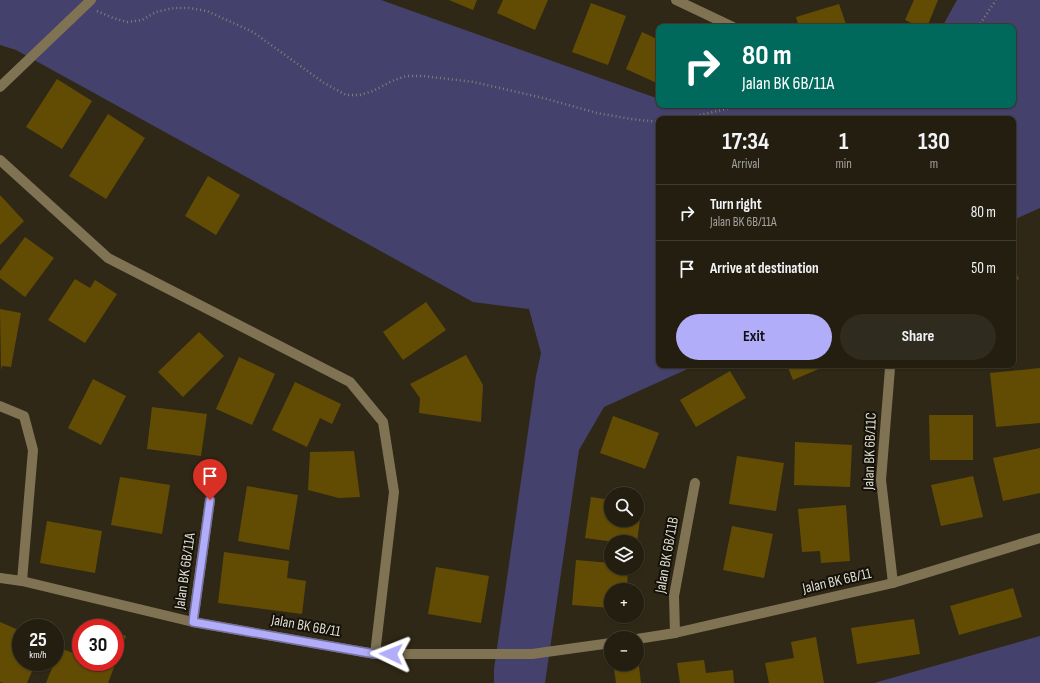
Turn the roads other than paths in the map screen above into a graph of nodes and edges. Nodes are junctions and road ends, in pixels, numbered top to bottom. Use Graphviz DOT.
graph roads {
  1 [pos="676,0"];
  2 [pos="92,5"];
  3 [pos="726,24"];
  4 [pos="0,87"];
  5 [pos="0,160"];
  6 [pos="890,368"];
  7 [pos="0,406"];
  8 [pos="695,483"];
  9 [pos="210,500"];
  10 [pos="1040,538"];
  11 [pos="0,578"];
  12 [pos="22,581"];
  13 [pos="893,584"];
  14 [pos="193,622"];
  15 [pos="675,633"];
  16 [pos="644,638"];
  17 [pos="604,644"];
  18 [pos="375,654"];
  1 -- 3 [label="street"];
  2 -- 4 [label="street, bridge"];
  5 -- 18 [label="street"];
  6 -- 13 [label="street, Jalan BK 6B/11C"];
  7 -- 12 [label="street"];
  8 -- 15 [label="street, Jalan BK 6B/11B"];
  9 -- 14 [label="street, Jalan BK 6B/11A"];
  10 -- 13 [label="street, Jalan BK 6B/11"];
  11 -- 12 [label="street, Jalan BK 6B/11"];
  12 -- 14 [label="street, Jalan BK 6B/11"];
  13 -- 15 [label="street, Jalan BK 6B/11"];
  14 -- 18 [label="street, Jalan BK 6B/11"];
  15 -- 16 [label="street, Jalan BK 6B/11"];
  17 -- 18 [label="street, Jalan BK 6B/11"];
}
